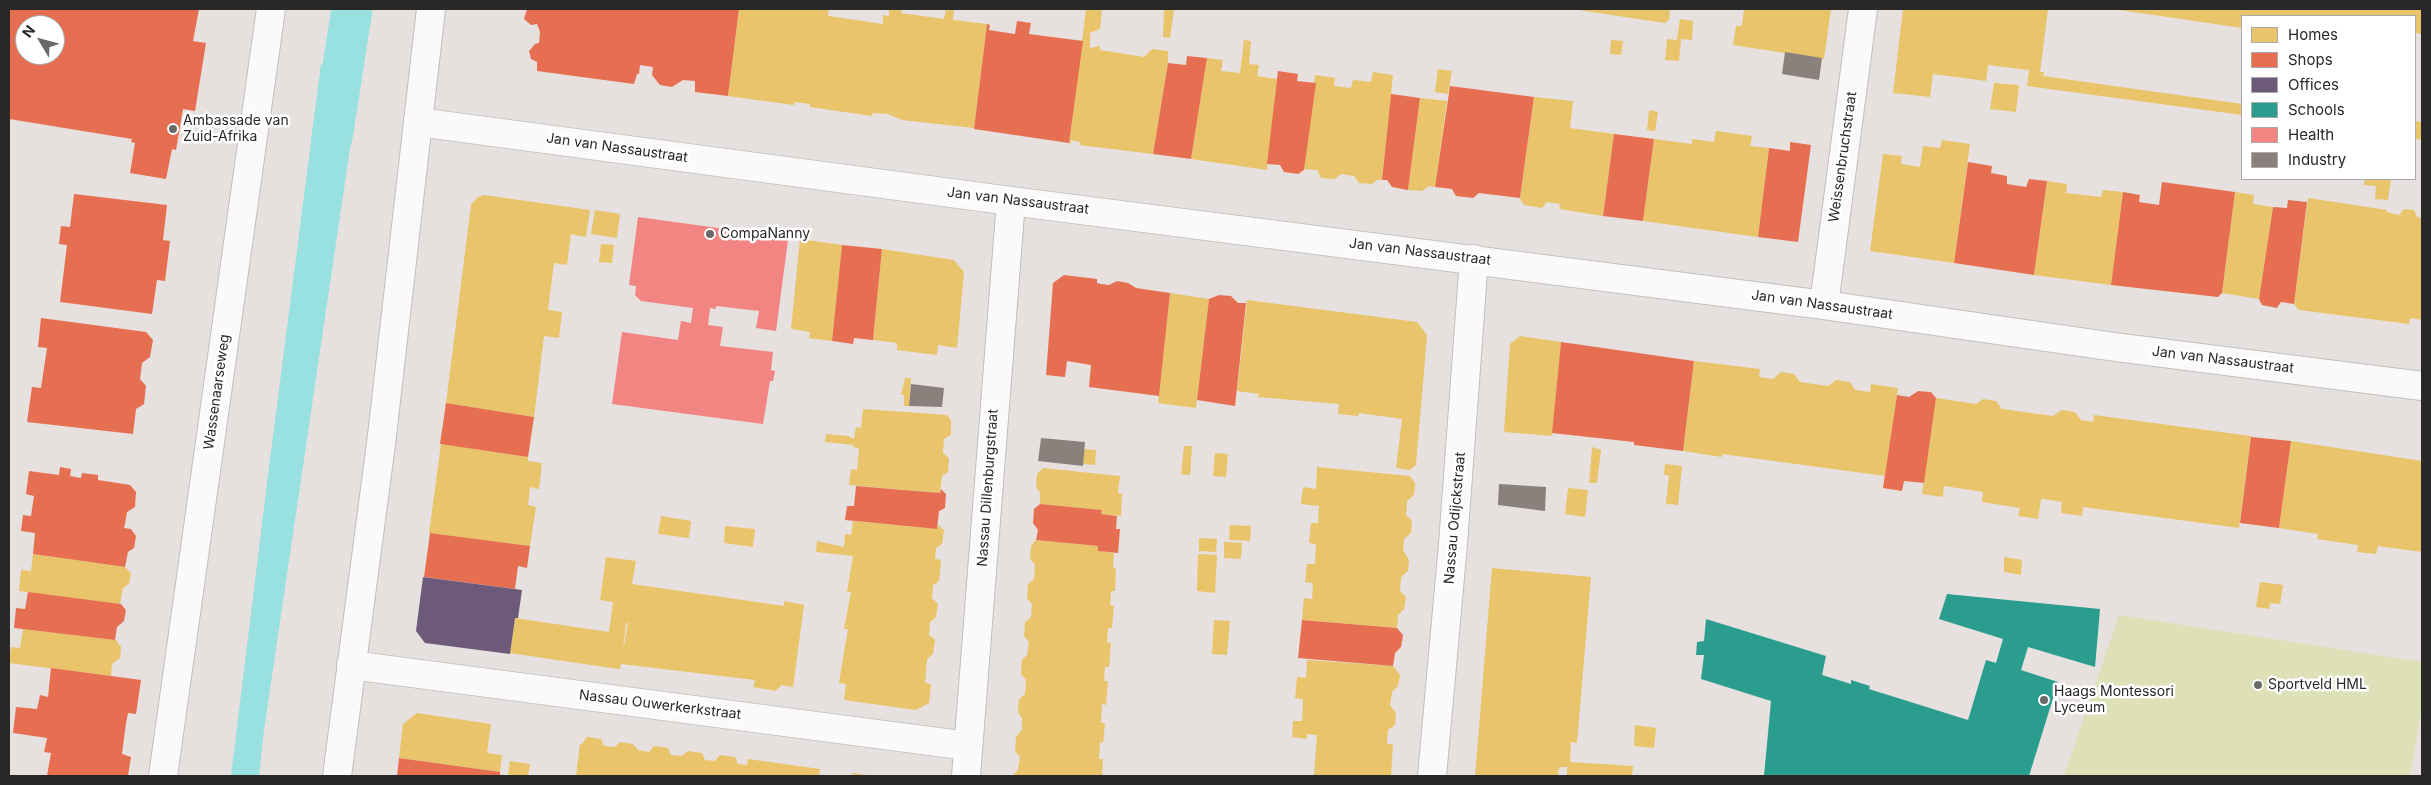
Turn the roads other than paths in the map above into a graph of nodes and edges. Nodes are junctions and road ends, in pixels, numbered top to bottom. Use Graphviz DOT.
graph roads {
  1 [pos="271,9"];
  2 [pos="431,9"];
  3 [pos="1863,9"];
  4 [pos="418,122"];
  5 [pos="1011,200"];
  6 [pos="1474,259"];
  7 [pos="1824,305"];
  8 [pos="2422,386"];
  9 [pos="351,665"];
  10 [pos="968,746"];
  11 [pos="163,776"];
  12 [pos="337,776"];
  13 [pos="966,776"];
  14 [pos="1432,776"];
  1 -- 11 [label="street, Wassenaarseweg"];
  2 -- 4 [label="street"];
  3 -- 7 [label="street, Weissenbruchstraat"];
  4 -- 5 [label="street, Jan van Nassaustraat"];
  4 -- 9 [label="street"];
  5 -- 6 [label="street, Jan van Nassaustraat"];
  5 -- 10 [label="street, Nassau Dillenburgstraat"];
  6 -- 7 [label="street, Jan van Nassaustraat"];
  6 -- 14 [label="street, Nassau Odijckstraat"];
  7 -- 8 [label="street, Jan van Nassaustraat"];
  9 -- 10 [label="street, Nassau Ouwerkerkstraat"];
  9 -- 12 [label="street"];
  10 -- 13 [label="street, Nassau Dillenburgstraat"];
}
